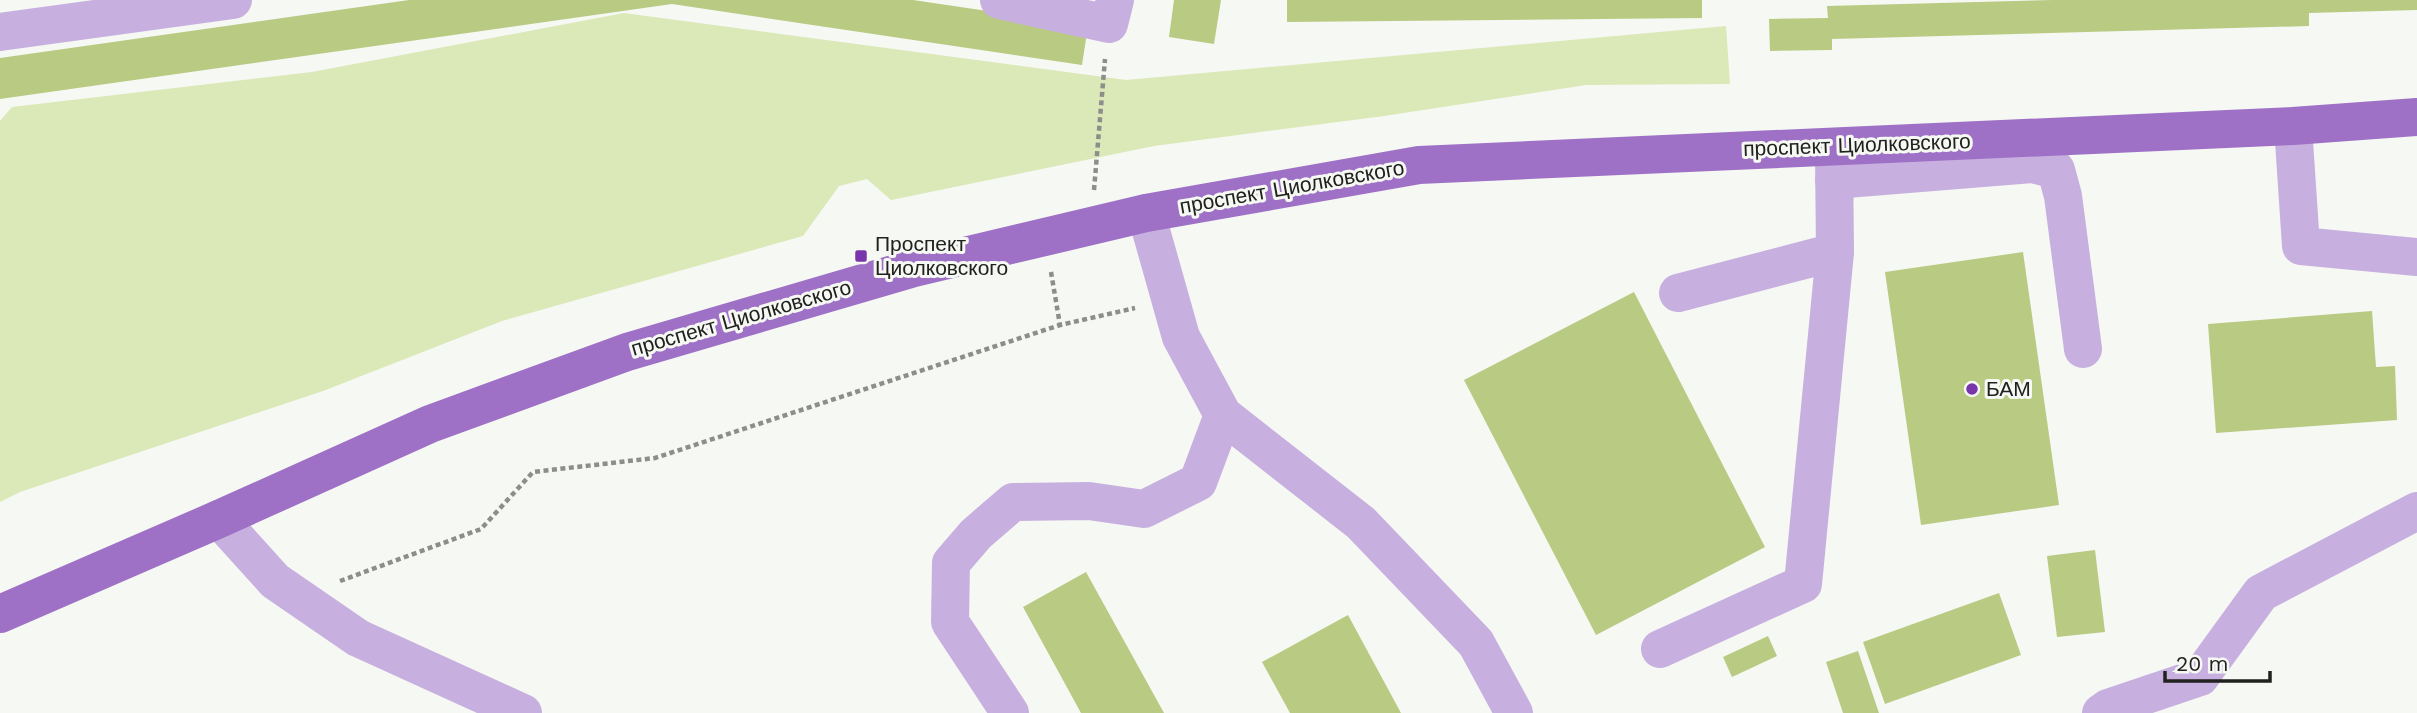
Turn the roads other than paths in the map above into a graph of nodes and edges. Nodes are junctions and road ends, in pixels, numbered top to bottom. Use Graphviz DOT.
graph roads {
  1 [pos="233,0"];
  2 [pos="999,0"];
  3 [pos="1112,12"];
  4 [pos="0,32"];
  5 [pos="2417,117"];
  6 [pos="2292,126"];
  7 [pos="1834,163"];
  8 [pos="1146,213"];
  9 [pos="1835,251"];
  10 [pos="2417,257"];
  11 [pos="1678,293"];
  12 [pos="2083,349"];
  13 [pos="1223,415"];
  14 [pos="2417,510"];
  15 [pos="219,519"];
  16 [pos="0,614"];
  17 [pos="1660,649"];
  18 [pos="523,713"];
  19 [pos="1010,713"];
  20 [pos="1514,713"];
  21 [pos="2101,713"];
  1 -- 4 [label="street"];
  2 -- 3 [label="street"];
  5 -- 6 [label="main road, проспект Циолковского"];
  6 -- 7 [label="main road, проспект Циолковского"];
  6 -- 10 [label="street"];
  7 -- 8 [label="main road, проспект Циолковского"];
  7 -- 9 [label="street"];
  7 -- 12 [label="street"];
  8 -- 13 [label="street"];
  8 -- 15 [label="main road, проспект Циолковского"];
  9 -- 11 [label="street"];
  9 -- 17 [label="street"];
  13 -- 19 [label="street"];
  13 -- 20 [label="street"];
  14 -- 21 [label="street"];
  15 -- 16 [label="main road, проспект Циолковского"];
  15 -- 18 [label="street"];
}
